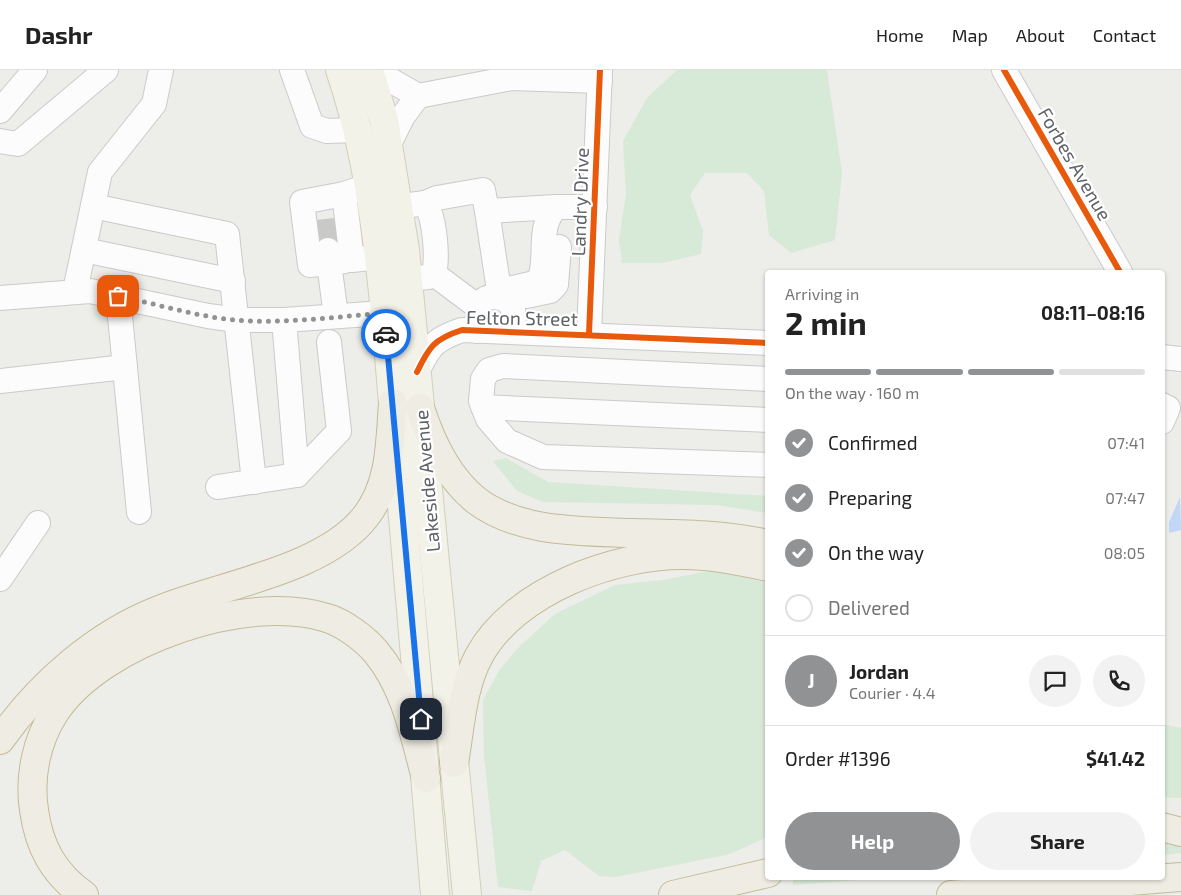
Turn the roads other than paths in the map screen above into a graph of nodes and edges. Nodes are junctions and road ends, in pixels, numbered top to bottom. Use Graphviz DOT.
graph roads {
  1 [pos="35,70"];
  2 [pos="106,70"];
  3 [pos="161,70"];
  4 [pos="292,70"];
  5 [pos="340,70"];
  6 [pos="369,70"];
  7 [pos="373,70"];
  8 [pos="1004,70"];
  9 [pos="600,76"];
  10 [pos="418,96"];
  11 [pos="0,111"];
  12 [pos="356,130"];
  13 [pos="0,141"];
  14 [pos="388,144"];
  15 [pos="340,199"];
  16 [pos="425,203"];
  17 [pos="93,206"];
  18 [pos="398,206"];
  19 [pos="559,207"];
  20 [pos="595,207"];
  21 [pos="487,211"];
  22 [pos="84,250"];
  23 [pos="347,258"];
  24 [pos="1119,270"];
  25 [pos="434,274"];
  26 [pos="407,279"];
  27 [pos="233,282"];
  28 [pos="75,292"];
  29 [pos="118,296"];
  30 [pos="0,298"];
  31 [pos="503,298"];
  32 [pos="478,307"];
  33 [pos="383,313"];
  34 [pos="336,316"];
  35 [pos="237,320"];
  36 [pos="284,320"];
  37 [pos="477,331"];
  38 [pos="514,332"];
  39 [pos="589,334"];
  40 [pos="329,342"];
  41 [pos="765,342"];
  42 [pos="1165,357"];
  43 [pos="1181,359"];
  44 [pos="125,367"];
  45 [pos="416,372"];
  46 [pos="765,379"];
  47 [pos="0,380"];
  48 [pos="393,403"];
  49 [pos="484,407"];
  50 [pos="420,408"];
  51 [pos="765,420"];
  52 [pos="765,465"];
  53 [pos="297,475"];
  54 [pos="254,482"];
  55 [pos="218,487"];
  56 [pos="139,512"];
  57 [pos="38,523"];
  58 [pos="765,543"];
  59 [pos="765,566"];
  60 [pos="3,569"];
  61 [pos="0,740"];
  62 [pos="454,763"];
  63 [pos="426,778"];
  64 [pos="1165,828"];
  65 [pos="1181,832"];
  66 [pos="765,874"];
  67 [pos="1181,877"];
  68 [pos="1165,878"];
  69 [pos="1143,880"];
  70 [pos="466,886"];
  71 [pos="434,888"];
  72 [pos="84,895"];
  73 [pos="673,895"];
  74 [pos="951,895"];
  1 -- 11 [label="street"];
  2 -- 13 [label="street"];
  3 -- 17 [label="street"];
  4 -- 12 [label="street"];
  5 -- 12 [label="main road, Lakeside Avenue"];
  6 -- 14 [label="main road, Lakeside Avenue"];
  7 -- 10 [label="street"];
  8 -- 24 [label="street, Forbes Avenue"];
  9 -- 10 [label="street"];
  9 -- 20 [label="street, Landry Drive"];
  10 -- 14 [label="street"];
  12 -- 15 [label="main road, Lakeside Avenue"];
  14 -- 18 [label="main road, Lakeside Avenue"];
  15 -- 23 [label="main road, Lakeside Avenue"];
  15 -- 23 [label="street"];
  16 -- 18 [label="street"];
  16 -- 21 [label="street"];
  16 -- 25 [label="street"];
  17 -- 22 [label="street"];
  17 -- 27 [label="street"];
  18 -- 26 [label="main road, Lakeside Avenue"];
  19 -- 20 [label="street"];
  19 -- 21 [label="street"];
  19 -- 31 [label="street"];
  20 -- 39 [label="street, Landry Drive"];
  21 -- 31 [label="street"];
  22 -- 27 [label="street"];
  22 -- 28 [label="street"];
  23 -- 33 [label="main road, Lakeside Avenue"];
  23 -- 34 [label="street"];
  25 -- 26 [label="street"];
  25 -- 32 [label="street"];
  26 -- 45 [label="main road, Lakeside Avenue"];
  27 -- 35 [label="street"];
  28 -- 29 [label="street"];
  28 -- 30 [label="street"];
  29 -- 35 [label="street"];
  29 -- 44 [label="street"];
  31 -- 32 [label="street"];
  31 -- 38 [label="street"];
  32 -- 37 [label="street"];
  33 -- 34 [label="street"];
  33 -- 48 [label="main road, Lakeside Avenue"];
  34 -- 36 [label="street"];
  35 -- 36 [label="street"];
  35 -- 54 [label="street"];
  36 -- 53 [label="street"];
  37 -- 38 [label="street, Felton Street"];
  37 -- 45 [label="street, Felton Street"];
  38 -- 39 [label="street, Felton Street"];
  39 -- 41 [label="street, Felton Street"];
  40 -- 53 [label="street"];
  42 -- 43 [label="street"];
  44 -- 47 [label="street"];
  44 -- 56 [label="street"];
  45 -- 50 [label="main road, Lakeside Avenue"];
  46 -- 49 [label="street"];
  48 -- 61 [label="highway"];
  48 -- 63 [label="main road, Lakeside Avenue"];
  49 -- 51 [label="street"];
  49 -- 52 [label="street"];
  50 -- 58 [label="highway"];
  50 -- 62 [label="main road, Lakeside Avenue"];
  53 -- 54 [label="street"];
  54 -- 55 [label="street"];
  57 -- 60 [label="street"];
  59 -- 62 [label="highway"];
  62 -- 70 [label="main road, Lakeside Avenue"];
  63 -- 71 [label="main road, Lakeside Avenue"];
  63 -- 72 [label="highway"];
  64 -- 65 [label="highway"];
  66 -- 73 [label="highway"];
  67 -- 68 [label="highway"];
  69 -- 74 [label="highway"];
}
